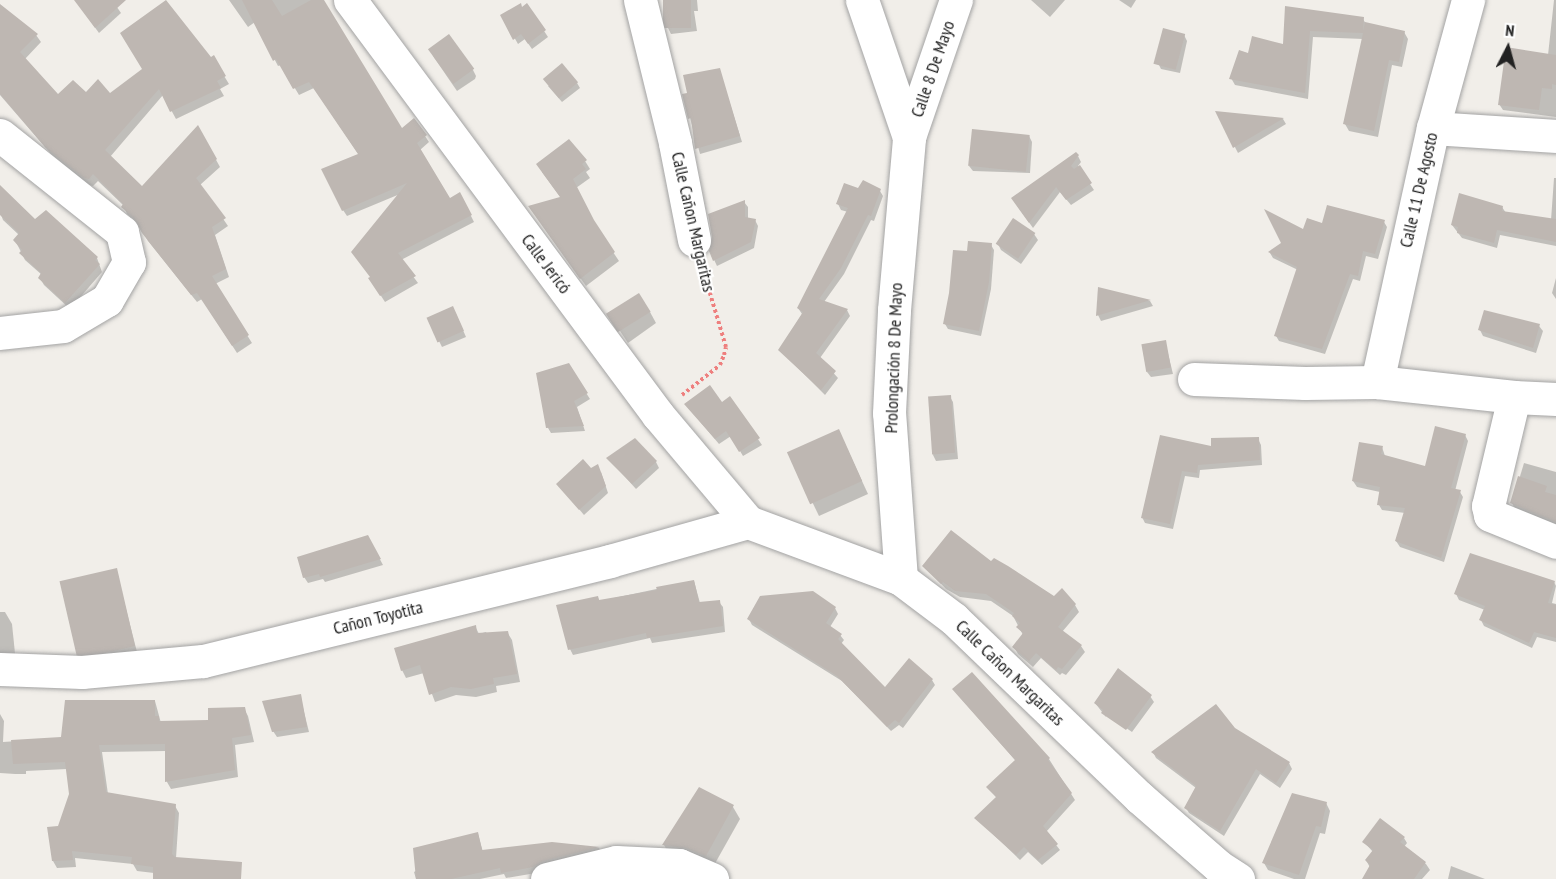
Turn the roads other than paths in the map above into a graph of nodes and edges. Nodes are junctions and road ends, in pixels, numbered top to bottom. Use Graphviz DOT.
graph roads {
  1 [pos="350,0"];
  2 [pos="640,0"];
  3 [pos="862,0"];
  4 [pos="956,0"];
  5 [pos="1468,0"];
  6 [pos="1433,128"];
  7 [pos="0,135"];
  8 [pos="1556,136"];
  9 [pos="909,137"];
  10 [pos="694,240"];
  11 [pos="0,333"];
  12 [pos="1194,379"];
  13 [pos="1377,382"];
  14 [pos="1514,397"];
  15 [pos="1556,399"];
  16 [pos="748,522"];
  17 [pos="1556,542"];
  18 [pos="902,579"];
  19 [pos="0,669"];
  20 [pos="547,879"];
  21 [pos="711,879"];
  22 [pos="1238,879"];
  1 -- 16 [label="street, Calle Jericó"];
  2 -- 10 [label="street, Calle Cañon Margaritas"];
  3 -- 9 [label="street"];
  4 -- 9 [label="street, Calle 8 De Mayo"];
  5 -- 6 [label="street, Calle 11 De Agosto"];
  6 -- 8 [label="street"];
  6 -- 13 [label="street, Calle 11 De Agosto"];
  7 -- 11 [label="street"];
  9 -- 18 [label="street, Prolongación 8 De Mayo"];
  12 -- 13 [label="street"];
  13 -- 14 [label="street"];
  14 -- 15 [label="street"];
  14 -- 17 [label="street"];
  16 -- 18 [label="street, Calle Cañon Margaritas"];
  16 -- 19 [label="street, Cañon Toyotita"];
  18 -- 22 [label="street, Calle Cañon Margaritas"];
  20 -- 21 [label="street"];
}
